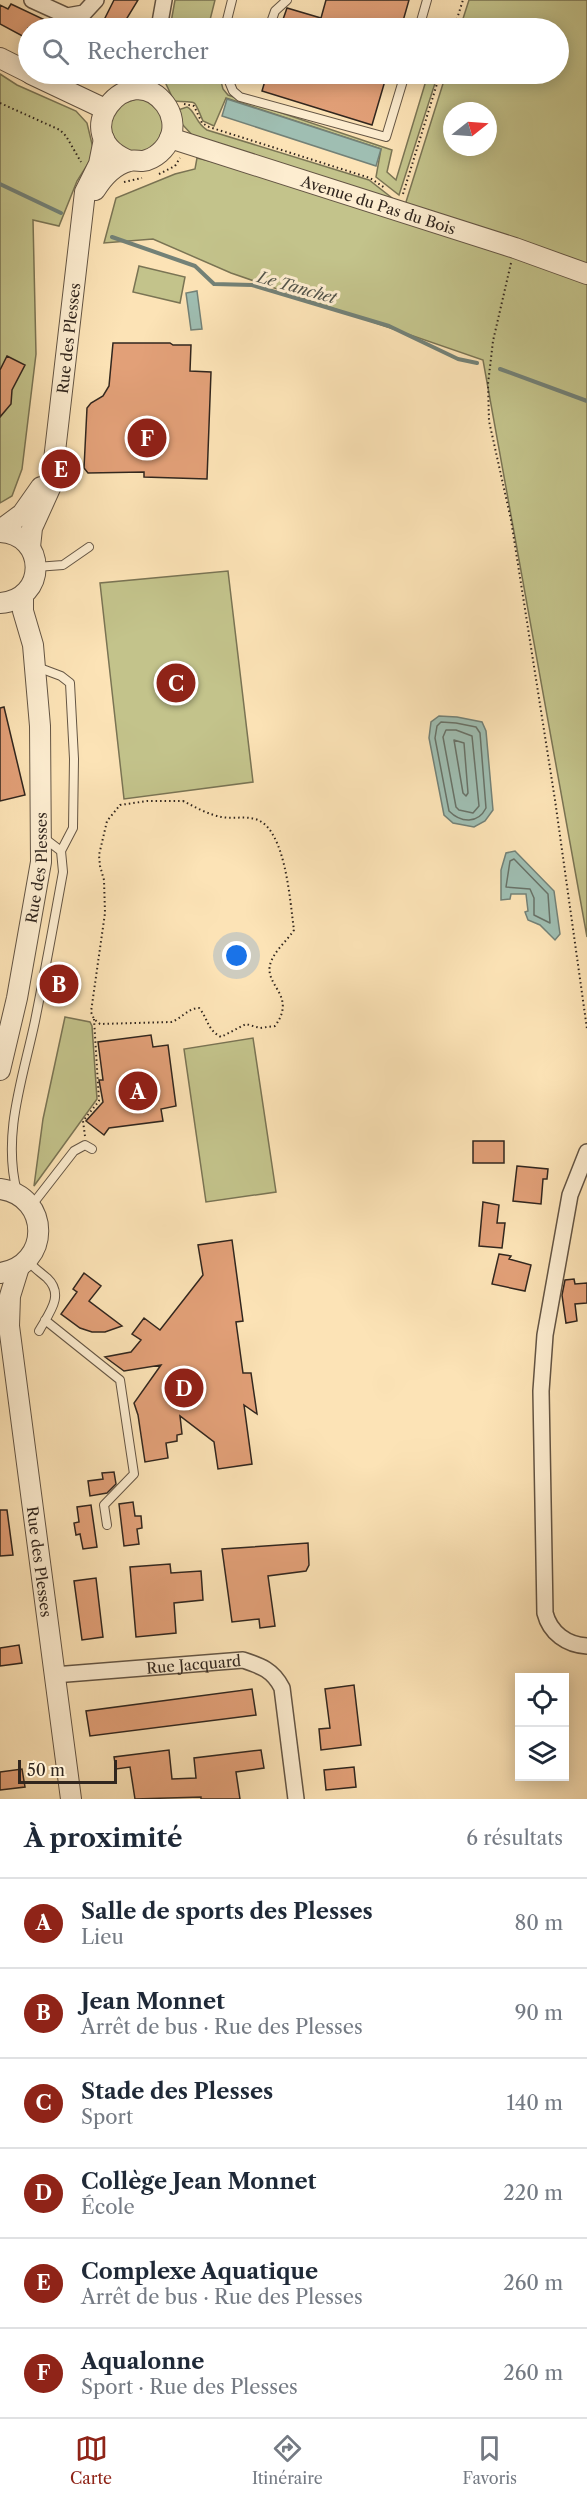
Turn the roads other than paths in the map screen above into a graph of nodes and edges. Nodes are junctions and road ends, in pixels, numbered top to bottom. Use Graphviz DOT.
graph roads {
  1 [pos="32,0"];
  2 [pos="96,0"];
  3 [pos="164,0"];
  4 [pos="232,0"];
  5 [pos="287,0"];
  6 [pos="427,0"];
  7 [pos="161,18"];
  8 [pos="228,18"];
  9 [pos="273,18"];
  10 [pos="422,18"];
  11 [pos="0,58"];
  12 [pos="18,67"];
  13 [pos="52,84"];
  14 [pos="143,84"];
  15 [pos="150,84"];
  16 [pos="230,84"];
  17 [pos="402,84"];
  18 [pos="105,110"];
  19 [pos="170,138"];
  20 [pos="104,139"];
  21 [pos="130,160"];
  22 [pos="85,206"];
  23 [pos="587,274"];
  24 [pos="51,469"];
  25 [pos="0,531"];
  26 [pos="30,547"];
  27 [pos="88,547"];
  28 [pos="36,567"];
  29 [pos="23,595"];
  30 [pos="0,604"];
  31 [pos="33,665"];
  32 [pos="42,836"];
  33 [pos="61,851"];
  34 [pos="0,1070"];
  35 [pos="88,1147"];
  36 [pos="587,1152"];
  37 [pos="12,1191"];
  38 [pos="15,1267"];
  39 [pos="0,1296"];
  40 [pos="45,1320"];
  41 [pos="9,1326"];
  42 [pos="39,1331"];
  43 [pos="107,1525"];
  44 [pos="587,1646"];
  45 [pos="54,1675"];
  46 [pos="71,1799"];
  47 [pos="296,1799"];
  1 -- 2 [label="street"];
  3 -- 7 [label="street"];
  4 -- 8 [label="lane"];
  5 -- 9 [label="lane"];
  6 -- 10 [label="lane"];
  11 -- 12 [label="street"];
  13 -- 18 [label="street"];
  14 -- 18 [label="street"];
  15 -- 19 [label="street"];
  16 -- 17 [label="lane"];
  18 -- 20 [label="street"];
  19 -- 21 [label="street"];
  19 -- 23 [label="street, Avenue du Pas du Bois"];
  20 -- 21 [label="street"];
  20 -- 22 [label="street, Rue des Plesses"];
  21 -- 22 [label="street, Rue des Plesses"];
  22 -- 24 [label="street, Rue des Plesses"];
  24 -- 25 [label="street, Rue des Plesses"];
  24 -- 26 [label="street, Rue des Plesses"];
  25 -- 26 [label="street"];
  26 -- 28 [label="street"];
  27 -- 28 [label="lane"];
  28 -- 29 [label="street"];
  29 -- 30 [label="street"];
  29 -- 31 [label="street, Rue des Plesses"];
  30 -- 31 [label="street, Rue des Plesses"];
  31 -- 32 [label="street, Rue des Plesses"];
  31 -- 33 [label="lane"];
  32 -- 33 [label="lane"];
  32 -- 34 [label="street, Rue des Plesses"];
  33 -- 37 [label="lane"];
  35 -- 37 [label="lane"];
  36 -- 44 [label="street"];
  37 -- 38 [label="street, Rue des Plesses"];
  38 -- 40 [label="lane"];
  38 -- 41 [label="street, Rue des Plesses"];
  39 -- 41 [label="street, Rue des Plesses"];
  40 -- 42 [label="lane"];
  40 -- 43 [label="lane"];
  41 -- 45 [label="street, Rue des Plesses"];
  45 -- 46 [label="street, Rue des Plesses"];
  45 -- 47 [label="street, Rue Jacquard"];
}
